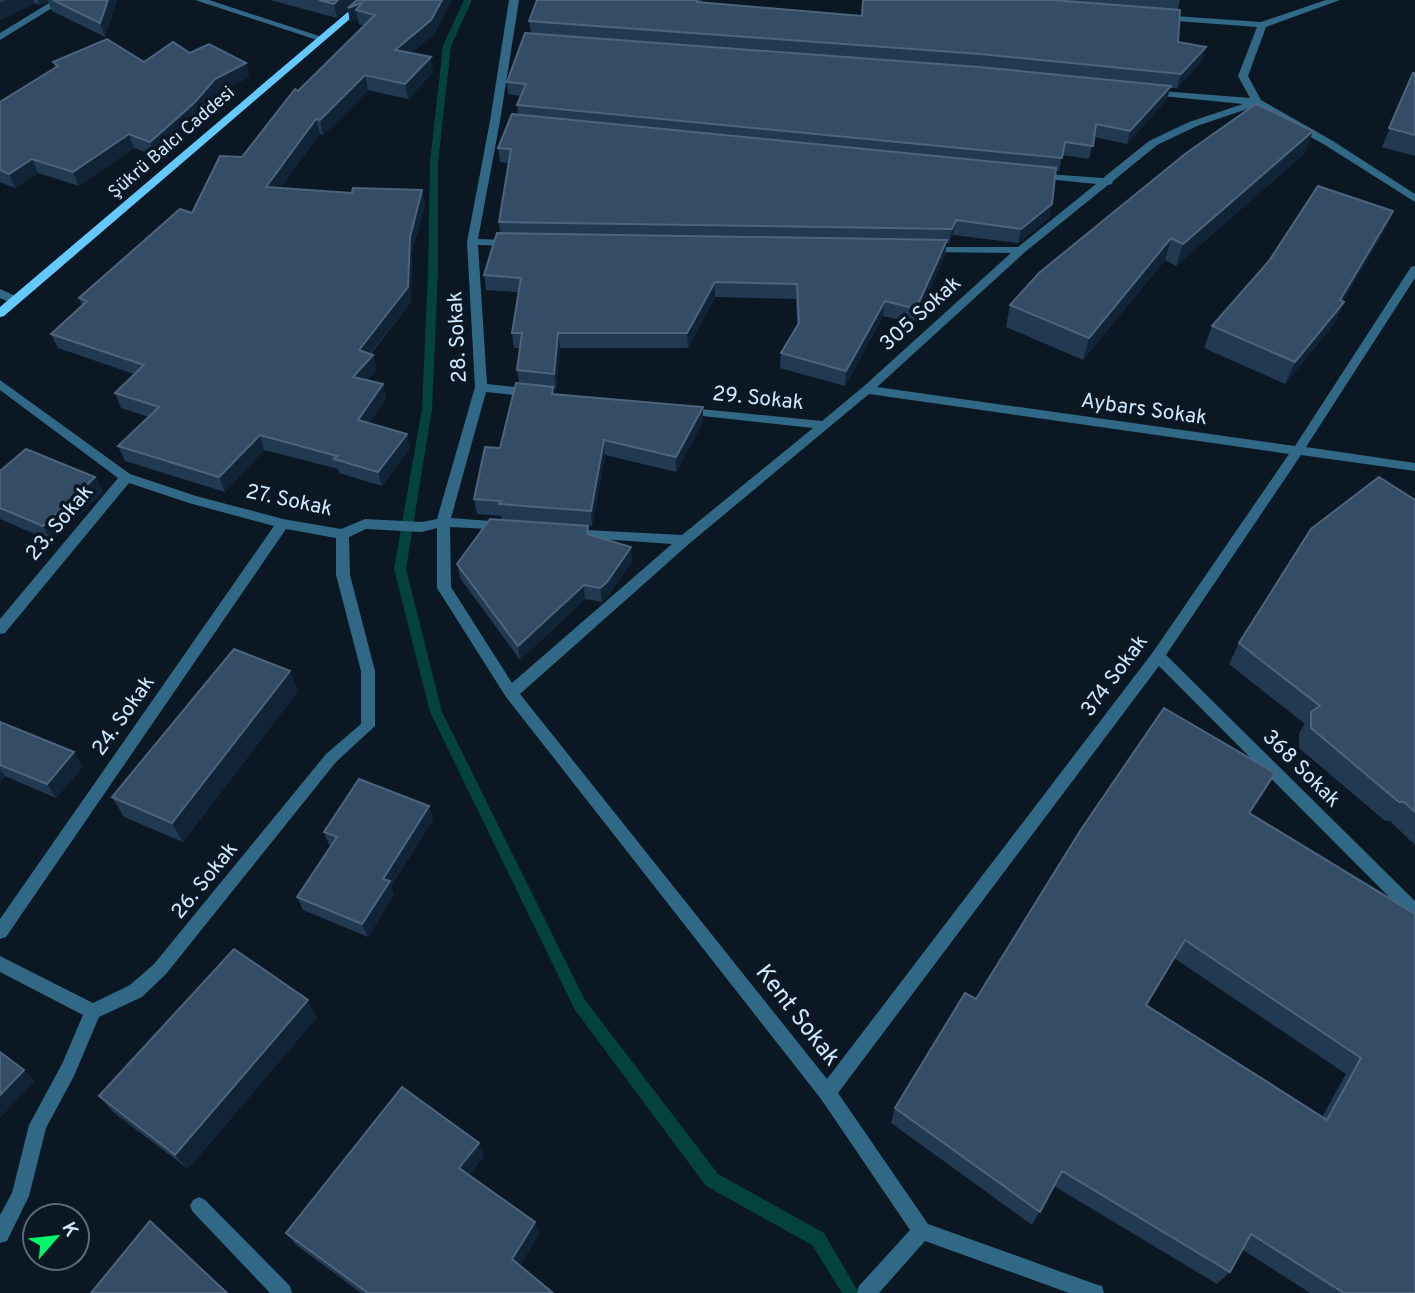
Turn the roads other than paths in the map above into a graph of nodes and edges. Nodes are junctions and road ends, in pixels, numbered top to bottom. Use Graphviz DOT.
graph roads {
  1 [pos="60,0"];
  2 [pos="200,0"];
  3 [pos="367,0"];
  4 [pos="514,0"];
  5 [pos="1320,0"];
  6 [pos="1335,0"];
  7 [pos="1309,11"];
  8 [pos="1155,17"];
  9 [pos="1262,25"];
  10 [pos="0,37"];
  11 [pos="320,38"];
  12 [pos="509,39"];
  13 [pos="523,40"];
  14 [pos="1137,90"];
  15 [pos="1257,102"];
  16 [pos="495,121"];
  17 [pos="509,122"];
  18 [pos="1027,174"];
  19 [pos="1108,182"];
  20 [pos="1415,199"];
  21 [pos="471,242"];
  22 [pos="523,243"];
  23 [pos="909,249"];
  24 [pos="1021,250"];
  25 [pos="1415,269"];
  26 [pos="0,293"];
  27 [pos="14,300"];
  28 [pos="0,313"];
  29 [pos="0,384"];
  30 [pos="481,387"];
  31 [pos="867,390"];
  32 [pos="550,395"];
  33 [pos="672,409"];
  34 [pos="822,425"];
  35 [pos="1297,452"];
  36 [pos="1415,467"];
  37 [pos="126,477"];
  38 [pos="443,522"];
  39 [pos="284,524"];
  40 [pos="524,528"];
  41 [pos="564,531"];
  42 [pos="341,534"];
  43 [pos="685,540"];
  44 [pos="0,629"];
  45 [pos="1158,656"];
  46 [pos="511,693"];
  47 [pos="1415,912"];
  48 [pos="0,932"];
  49 [pos="0,964"];
  50 [pos="93,1011"];
  51 [pos="827,1093"];
  52 [pos="199,1206"];
  53 [pos="922,1231"];
  54 [pos="0,1234"];
  55 [pos="283,1293"];
  56 [pos="866,1293"];
  57 [pos="1095,1293"];
  1 -- 10 [label="street"];
  2 -- 11 [label="street"];
  3 -- 11 [label="street, Şükrü Balcı Caddesi"];
  4 -- 12 [label="street, 28. Sokak"];
  5 -- 7 [label="street"];
  6 -- 7 [label="street"];
  7 -- 9 [label="street"];
  8 -- 9 [label="street"];
  9 -- 15 [label="street"];
  11 -- 27 [label="street, Şükrü Balcı Caddesi"];
  12 -- 13 [label="street"];
  12 -- 16 [label="street, 28. Sokak"];
  14 -- 15 [label="street"];
  15 -- 19 [label="street, 305 Sokak"];
  15 -- 20 [label="street"];
  16 -- 17 [label="street"];
  16 -- 21 [label="street, 28. Sokak"];
  18 -- 19 [label="street"];
  19 -- 24 [label="street, 305 Sokak"];
  21 -- 22 [label="street"];
  21 -- 30 [label="street, 28. Sokak"];
  23 -- 24 [label="street"];
  24 -- 31 [label="street, 305 Sokak"];
  25 -- 35 [label="street, 374 Sokak"];
  26 -- 27 [label="street"];
  27 -- 28 [label="street, Şükrü Balcı Caddesi"];
  29 -- 37 [label="street, 27. Sokak"];
  30 -- 32 [label="street"];
  30 -- 38 [label="street, 28. Sokak"];
  31 -- 34 [label="street, 305 Sokak"];
  31 -- 35 [label="street, Aybars Sokak"];
  33 -- 34 [label="street, 29. Sokak"];
  34 -- 43 [label="street, 305 Sokak"];
  35 -- 36 [label="street, Aybars Sokak"];
  35 -- 45 [label="street, 374 Sokak"];
  37 -- 39 [label="street, 27. Sokak"];
  37 -- 44 [label="street, 23. Sokak"];
  38 -- 40 [label="street, 27. Sokak"];
  38 -- 42 [label="street, 27. Sokak"];
  38 -- 46 [label="street, 28. Sokak"];
  39 -- 42 [label="street, 27. Sokak"];
  39 -- 48 [label="street, 24. Sokak"];
  41 -- 43 [label="street"];
  42 -- 50 [label="street, 26. Sokak"];
  43 -- 46 [label="street, 305 Sokak"];
  45 -- 47 [label="street, 368 Sokak"];
  45 -- 51 [label="street, 374 Sokak"];
  46 -- 51 [label="street, Kent Sokak"];
  49 -- 50 [label="street"];
  50 -- 54 [label="street"];
  51 -- 53 [label="street, Kent Sokak"];
  52 -- 55 [label="street"];
  53 -- 56 [label="street"];
  53 -- 57 [label="street"];
}
